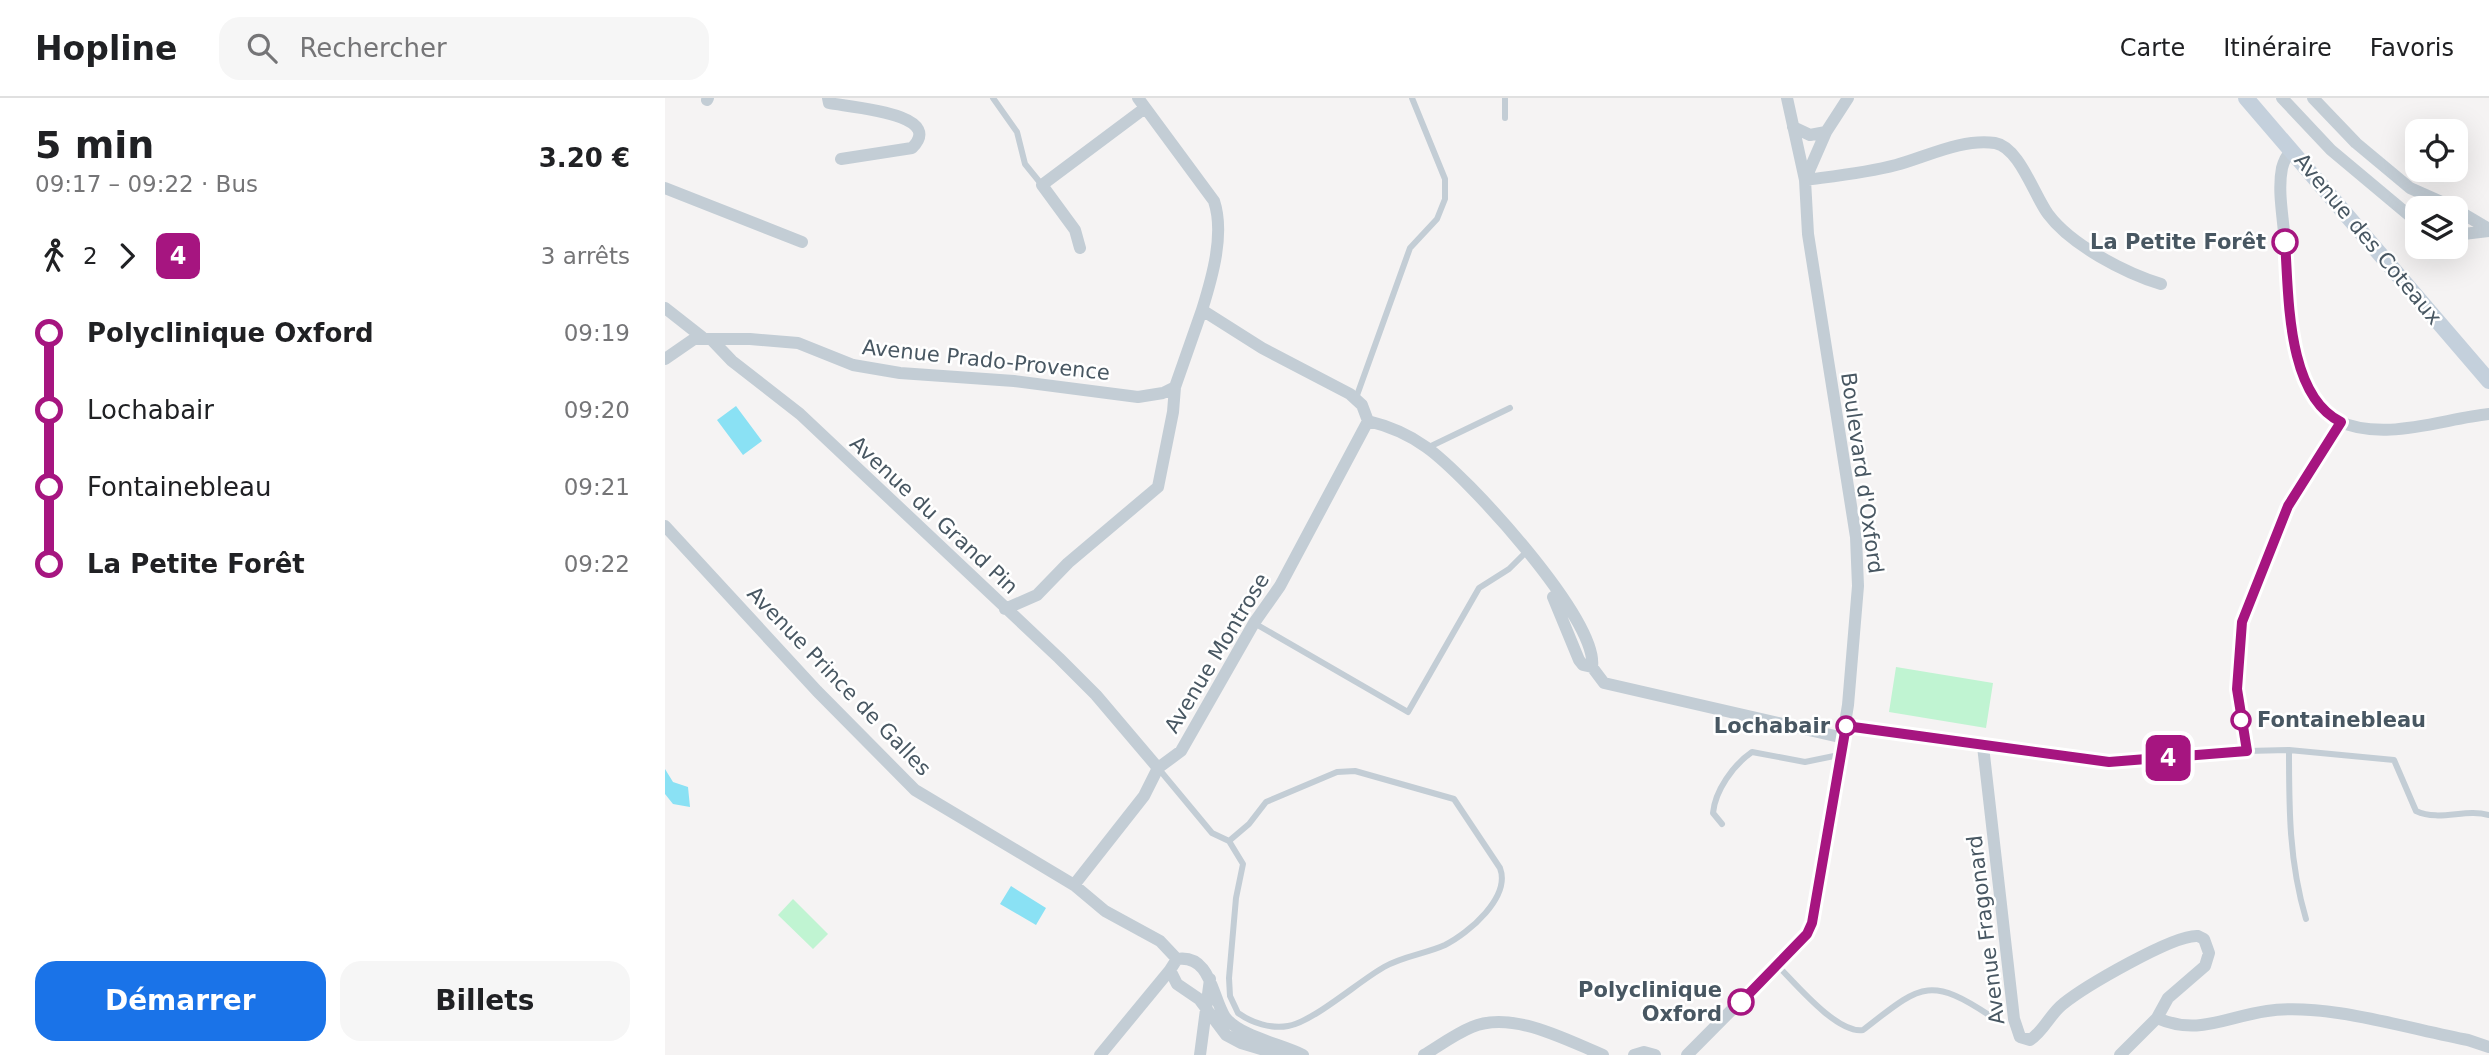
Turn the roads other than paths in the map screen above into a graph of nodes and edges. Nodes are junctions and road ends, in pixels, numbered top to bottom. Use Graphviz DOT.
graph roads {
  1 [pos="828,98"];
  2 [pos="993,98"];
  3 [pos="1412,98"];
  4 [pos="1505,98"];
  5 [pos="1787,98"];
  6 [pos="1848,98"];
  7 [pos="2246,98"];
  8 [pos="2282,98"];
  9 [pos="2313,98"];
  10 [pos="1142,103"];
  11 [pos="1505,118"];
  12 [pos="1793,127"];
  13 [pos="1826,132"];
  14 [pos="2292,149"];
  15 [pos="841,159"];
  16 [pos="1805,180"];
  17 [pos="1042,185"];
  18 [pos="665,188"];
  19 [pos="2428,196"];
  20 [pos="2405,212"];
  21 [pos="2468,216"];
  22 [pos="2489,230"];
  23 [pos="2468,233"];
  24 [pos="802,242"];
  25 [pos="1080,248"];
  26 [pos="2161,284"];
  27 [pos="665,308"];
  28 [pos="1202,310"];
  29 [pos="707,338"];
  30 [pos="665,359"];
  31 [pos="2489,381"];
  32 [pos="1175,387"];
  33 [pos="1356,398"];
  34 [pos="1510,408"];
  35 [pos="2489,414"];
  36 [pos="1368,421"];
  37 [pos="2341,422"];
  38 [pos="1427,447"];
  39 [pos="665,526"];
  40 [pos="1526,552"];
  41 [pos="1005,609"];
  42 [pos="1254,623"];
  43 [pos="1845,732"];
  44 [pos="1983,746"];
  45 [pos="2289,750"];
  46 [pos="2247,751"];
  47 [pos="1841,755"];
  48 [pos="1158,768"];
  49 [pos="2489,816"];
  50 [pos="1722,824"];
  51 [pos="1229,841"];
  52 [pos="1074,885"];
  53 [pos="2307,919"];
  54 [pos="1173,964"];
  55 [pos="1777,965"];
  56 [pos="1210,979"];
  57 [pos="1207,1009"];
  58 [pos="1993,1017"];
  59 [pos="2157,1018"];
  60 [pos="1226,1035"];
  61 [pos="2489,1047"];
  62 [pos="1201,1050"];
  63 [pos="1100,1055"];
  64 [pos="1281,1055"];
  65 [pos="1295,1055"];
  66 [pos="1302,1055"];
  67 [pos="1424,1055"];
  68 [pos="1604,1055"];
  69 [pos="1634,1055"];
  70 [pos="1655,1055"];
  71 [pos="1687,1055"];
  72 [pos="2120,1055"];
  1 -- 15 [label="street"];
  2 -- 17 [label="lane"];
  3 -- 33 [label="lane"];
  4 -- 11 [label="lane"];
  5 -- 12 [label="street, Boulevard d'Oxford"];
  6 -- 13 [label="street"];
  7 -- 14 [label="main road, Avenue des Coteaux"];
  8 -- 20 [label="street"];
  9 -- 19 [label="street"];
  10 -- 17 [label="street"];
  10 -- 28 [label="street"];
  12 -- 13 [label="street"];
  12 -- 16 [label="street, Boulevard d'Oxford"];
  13 -- 16 [label="street"];
  14 -- 31 [label="main road, Avenue des Coteaux"];
  14 -- 37 [label="street"];
  16 -- 26 [label="street"];
  16 -- 43 [label="street, Boulevard d'Oxford"];
  17 -- 25 [label="street"];
  18 -- 24 [label="street"];
  21 -- 22 [label="street"];
  22 -- 23 [label="street"];
  27 -- 29 [label="street, Avenue du Grand Pin"];
  28 -- 32 [label="street"];
  28 -- 33 [label="street"];
  29 -- 30 [label="street"];
  29 -- 32 [label="street, Avenue Prado-Provence"];
  29 -- 41 [label="street, Avenue du Grand Pin"];
  32 -- 41 [label="street"];
  33 -- 36 [label="street"];
  34 -- 38 [label="lane"];
  35 -- 37 [label="street"];
  36 -- 38 [label="street"];
  36 -- 42 [label="street, Avenue Montrose"];
  37 -- 46 [label="street"];
  38 -- 40 [label="street"];
  39 -- 52 [label="street, Avenue Prince de Galles"];
  40 -- 42 [label="lane"];
  40 -- 43 [label="street"];
  41 -- 48 [label="street, Avenue du Grand Pin"];
  42 -- 48 [label="street, Avenue Montrose"];
  43 -- 44 [label="street"];
  43 -- 47 [label="street, Boulevard d'Oxford"];
  44 -- 46 [label="street"];
  44 -- 59 [label="street, Avenue Fragonard"];
  45 -- 46 [label="lane"];
  45 -- 49 [label="lane"];
  45 -- 53 [label="lane"];
  47 -- 50 [label="lane"];
  47 -- 55 [label="street, Boulevard d'Oxford"];
  48 -- 51 [label="lane"];
  48 -- 52 [label="street, Avenue Montrose"];
  51 -- 51 [label="lane"];
  52 -- 54 [label="street"];
  54 -- 56 [label="street"];
  54 -- 57 [label="street"];
  54 -- 63 [label="street"];
  55 -- 58 [label="lane"];
  55 -- 71 [label="street, Boulevard d'Oxford"];
  56 -- 57 [label="street"];
  56 -- 66 [label="street"];
  57 -- 60 [label="street"];
  57 -- 62 [label="street"];
  59 -- 61 [label="street"];
  59 -- 72 [label="street"];
  60 -- 62 [label="street"];
  60 -- 64 [label="street"];
  65 -- 66 [label="street"];
  67 -- 68 [label="street"];
  69 -- 70 [label="street"];
}
